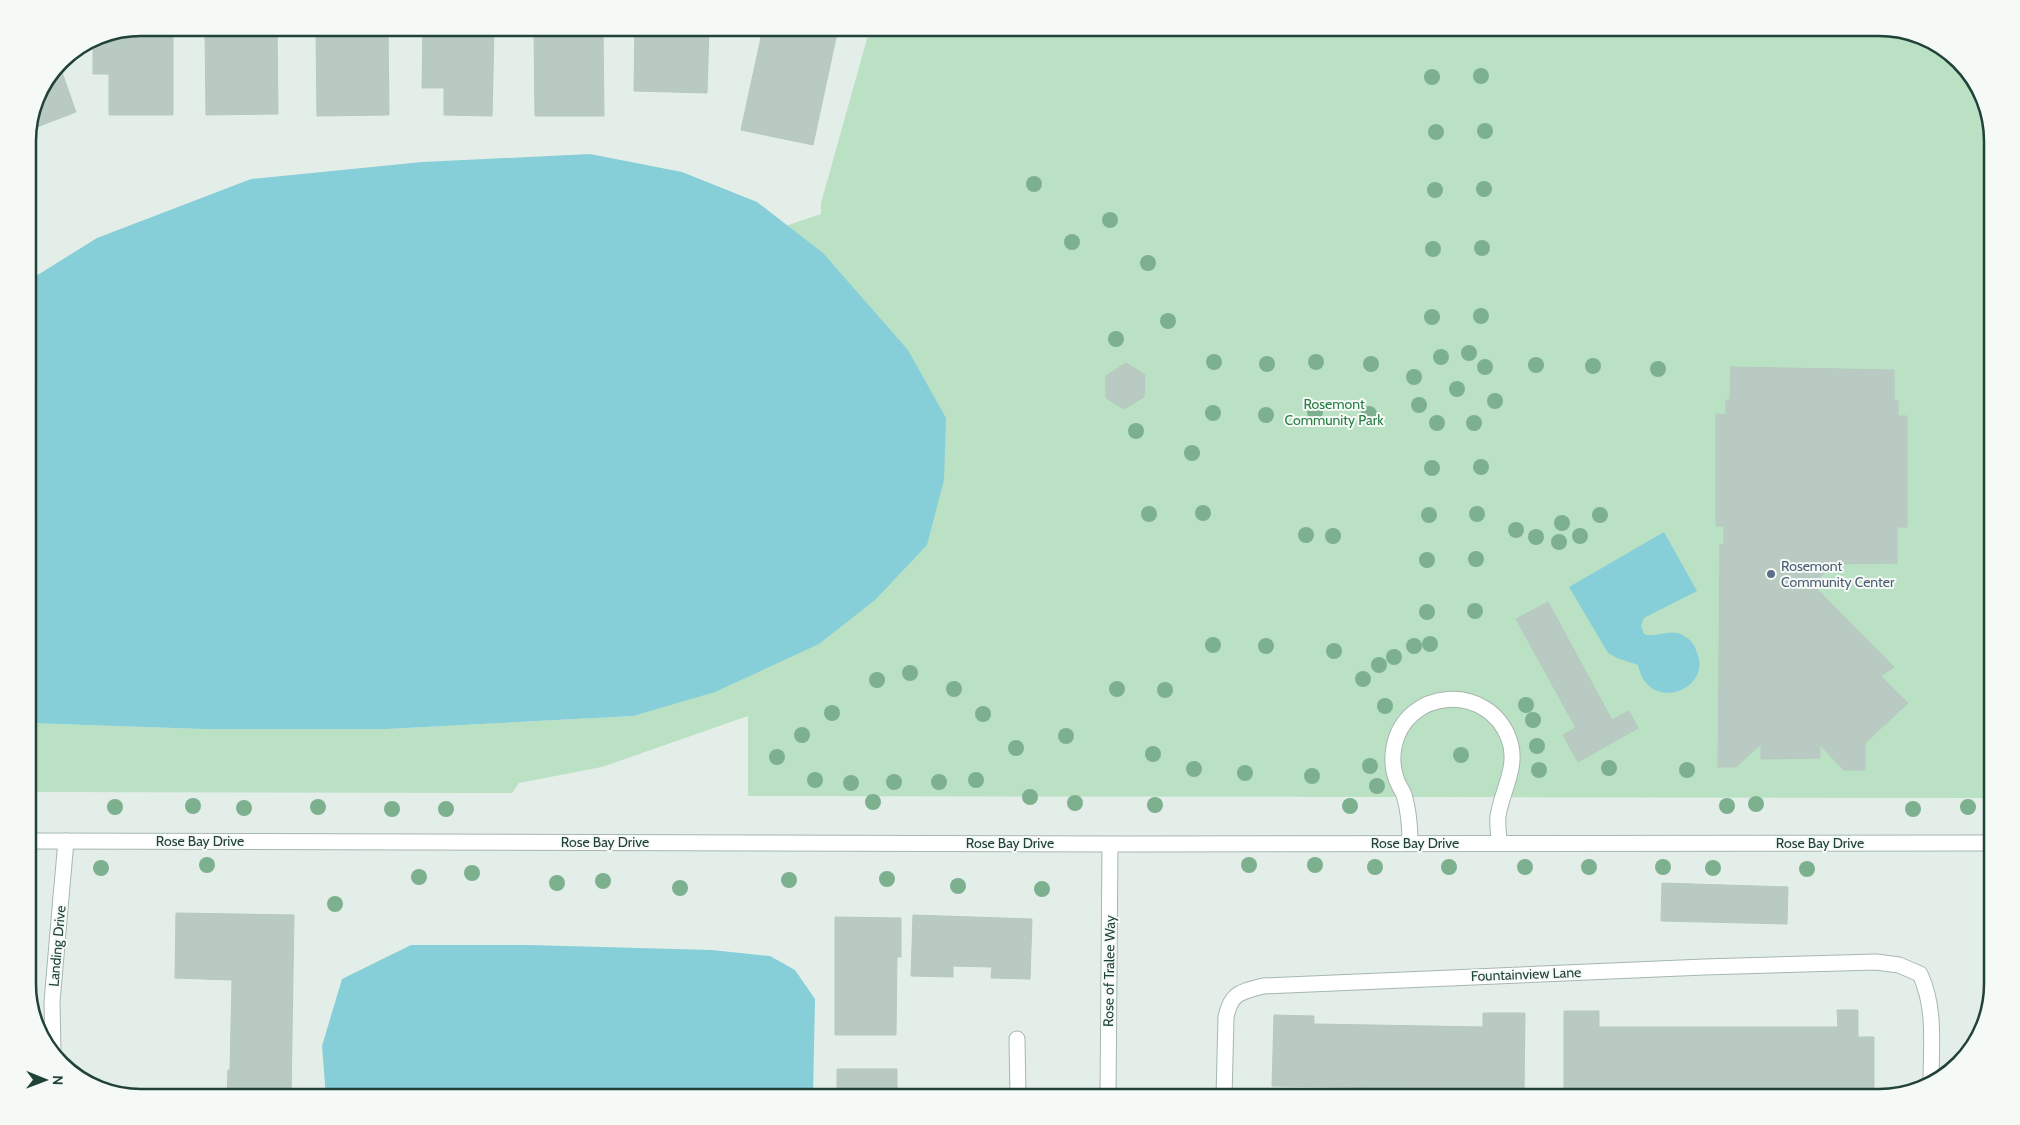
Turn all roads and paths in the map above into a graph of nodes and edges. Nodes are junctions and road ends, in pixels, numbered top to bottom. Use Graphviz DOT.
graph roads {
  1 [pos="36,841"];
  2 [pos="66,841"];
  3 [pos="1410,843"];
  4 [pos="1499,843"];
  5 [pos="1984,843"];
  6 [pos="1110,844"];
  7 [pos="1017,1039"];
  8 [pos="53,1040"];
  9 [pos="1930,1075"];
  10 [pos="1018,1089"];
  11 [pos="1108,1089"];
  12 [pos="1224,1089"];
  1 -- 2 [label="street, Rose Bay Drive"];
  2 -- 6 [label="street, Rose Bay Drive"];
  2 -- 8 [label="street, Landing Drive"];
  3 -- 4 [label="street, Rose Bay Drive"];
  3 -- 4 [label="street"];
  3 -- 6 [label="street, Rose Bay Drive"];
  4 -- 5 [label="street, Rose Bay Drive"];
  6 -- 11 [label="street, Rose of Tralee Way"];
  7 -- 10 [label="street"];
  9 -- 12 [label="street, Fountainview Lane"];
}
